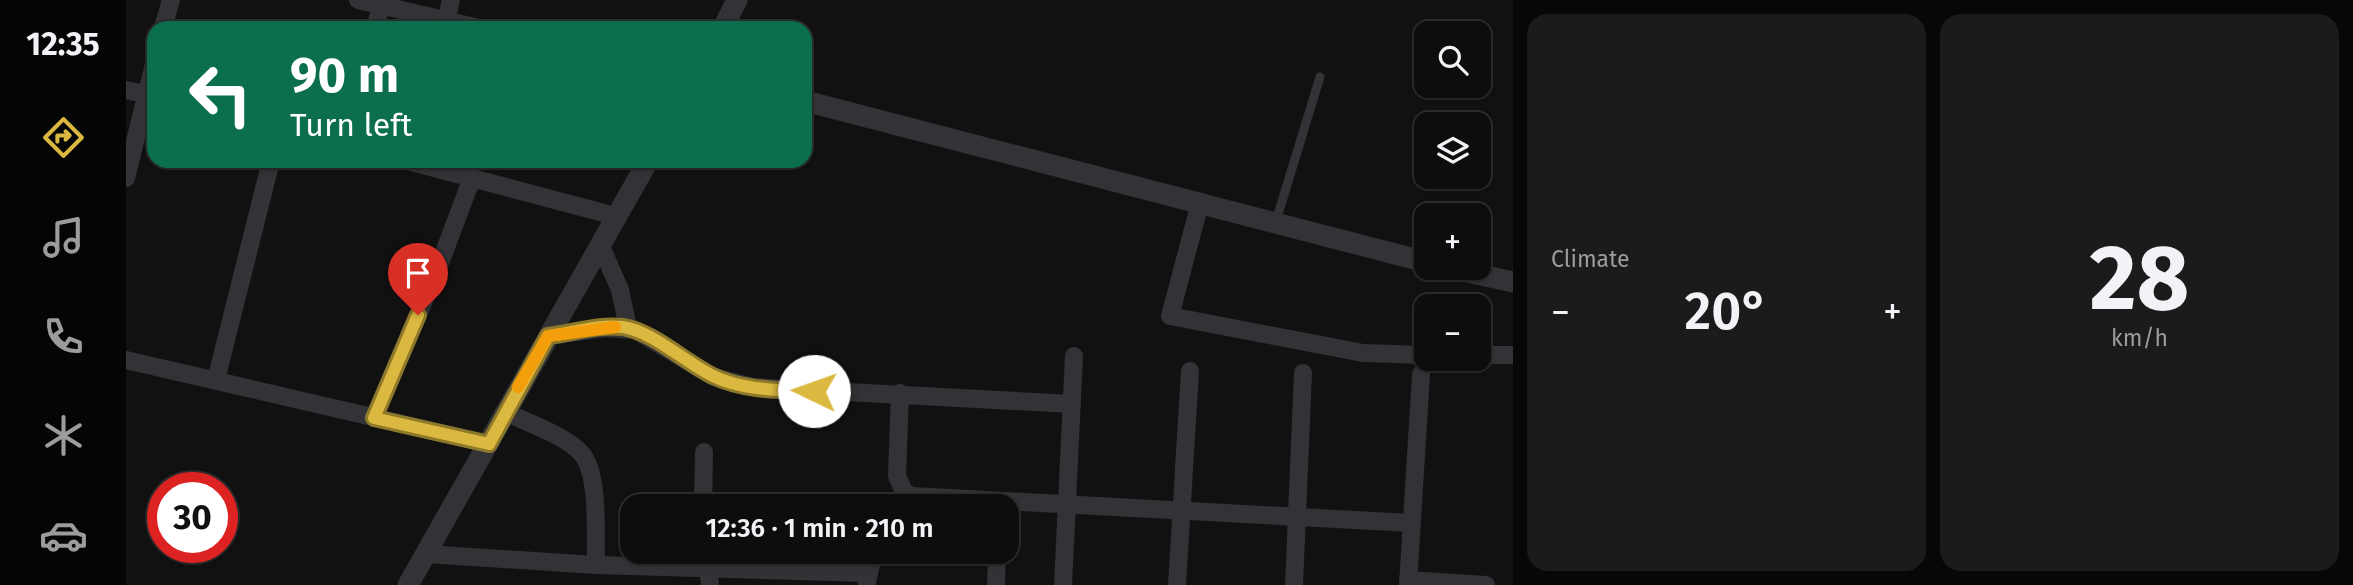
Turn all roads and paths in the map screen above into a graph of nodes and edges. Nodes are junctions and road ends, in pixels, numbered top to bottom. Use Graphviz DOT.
graph roads {
  1 [pos="171,0"];
  2 [pos="358,0"];
  3 [pos="451,0"];
  4 [pos="737,0"];
  5 [pos="381,6"];
  6 [pos="446,20"];
  7 [pos="165,21"];
  8 [pos="377,21"];
  9 [pos="450,21"];
  10 [pos="726,21"];
  11 [pos="1320,77"];
  12 [pos="126,89"];
  13 [pos="147,94"];
  14 [pos="812,103"];
  15 [pos="147,105"];
  16 [pos="269,168"];
  17 [pos="434,168"];
  18 [pos="644,168"];
  19 [pos="126,178"];
  20 [pos="472,178"];
  21 [pos="1199,203"];
  22 [pos="615,215"];
  23 [pos="1276,222"];
  24 [pos="600,244"];
  25 [pos="1414,259"];
  26 [pos="1491,277"];
  27 [pos="1513,282"];
  28 [pos="628,328"];
  29 [pos="548,336"];
  30 [pos="1414,355"];
  31 [pos="1491,355"];
  32 [pos="1513,355"];
  33 [pos="1074,356"];
  34 [pos="126,360"];
  35 [pos="1190,371"];
  36 [pos="1303,373"];
  37 [pos="1421,374"];
  38 [pos="216,380"];
  39 [pos="900,393"];
  40 [pos="1072,404"];
  41 [pos="505,412"];
  42 [pos="374,418"];
  43 [pos="489,444"];
  44 [pos="704,452"];
  45 [pos="703,494"];
  46 [pos="899,494"];
  47 [pos="1019,504"];
  48 [pos="1067,505"];
  49 [pos="1181,510"];
  50 [pos="1297,518"];
  51 [pos="1411,523"];
  52 [pos="426,554"];
  53 [pos="997,564"];
  54 [pos="596,565"];
  55 [pos="708,568"];
  56 [pos="867,579"];
  57 [pos="1408,583"];
  58 [pos="408,585"];
  59 [pos="996,585"];
  60 [pos="1063,585"];
  61 [pos="1177,585"];
  62 [pos="1294,585"];
  63 [pos="1486,585"];
  1 -- 7 [label="street"];
  2 -- 5 [label="street"];
  3 -- 6 [label="street"];
  4 -- 10 [label="street"];
  5 -- 6 [label="street"];
  5 -- 8 [label="street"];
  6 -- 9 [label="street"];
  11 -- 23 [label="lane"];
  12 -- 13 [label="street"];
  14 -- 21 [label="street"];
  15 -- 19 [label="street"];
  16 -- 38 [label="street"];
  17 -- 20 [label="street"];
  18 -- 22 [label="street"];
  20 -- 22 [label="street"];
  20 -- 42 [label="street"];
  21 -- 23 [label="street"];
  21 -- 30 [label="street"];
  22 -- 24 [label="street"];
  23 -- 25 [label="street"];
  24 -- 28 [label="street"];
  24 -- 29 [label="street"];
  26 -- 27 [label="street"];
  28 -- 29 [label="street"];
  28 -- 39 [label="street"];
  29 -- 41 [label="street"];
  31 -- 32 [label="street"];
  33 -- 40 [label="street"];
  34 -- 38 [label="street"];
  35 -- 49 [label="street"];
  36 -- 50 [label="street"];
  37 -- 51 [label="street"];
  38 -- 42 [label="street"];
  39 -- 40 [label="street"];
  39 -- 46 [label="street"];
  40 -- 48 [label="street"];
  41 -- 43 [label="street"];
  41 -- 54 [label="street"];
  42 -- 43 [label="street"];
  43 -- 52 [label="street"];
  44 -- 45 [label="street"];
  47 -- 48 [label="street"];
  48 -- 49 [label="street"];
  48 -- 60 [label="street"];
  49 -- 50 [label="street"];
  49 -- 61 [label="street"];
  50 -- 51 [label="street"];
  50 -- 62 [label="street"];
  51 -- 57 [label="street"];
  52 -- 54 [label="street"];
  52 -- 58 [label="street"];
  53 -- 59 [label="street"];
  54 -- 55 [label="street"];
  55 -- 56 [label="street"];
  57 -- 63 [label="street"];
}
